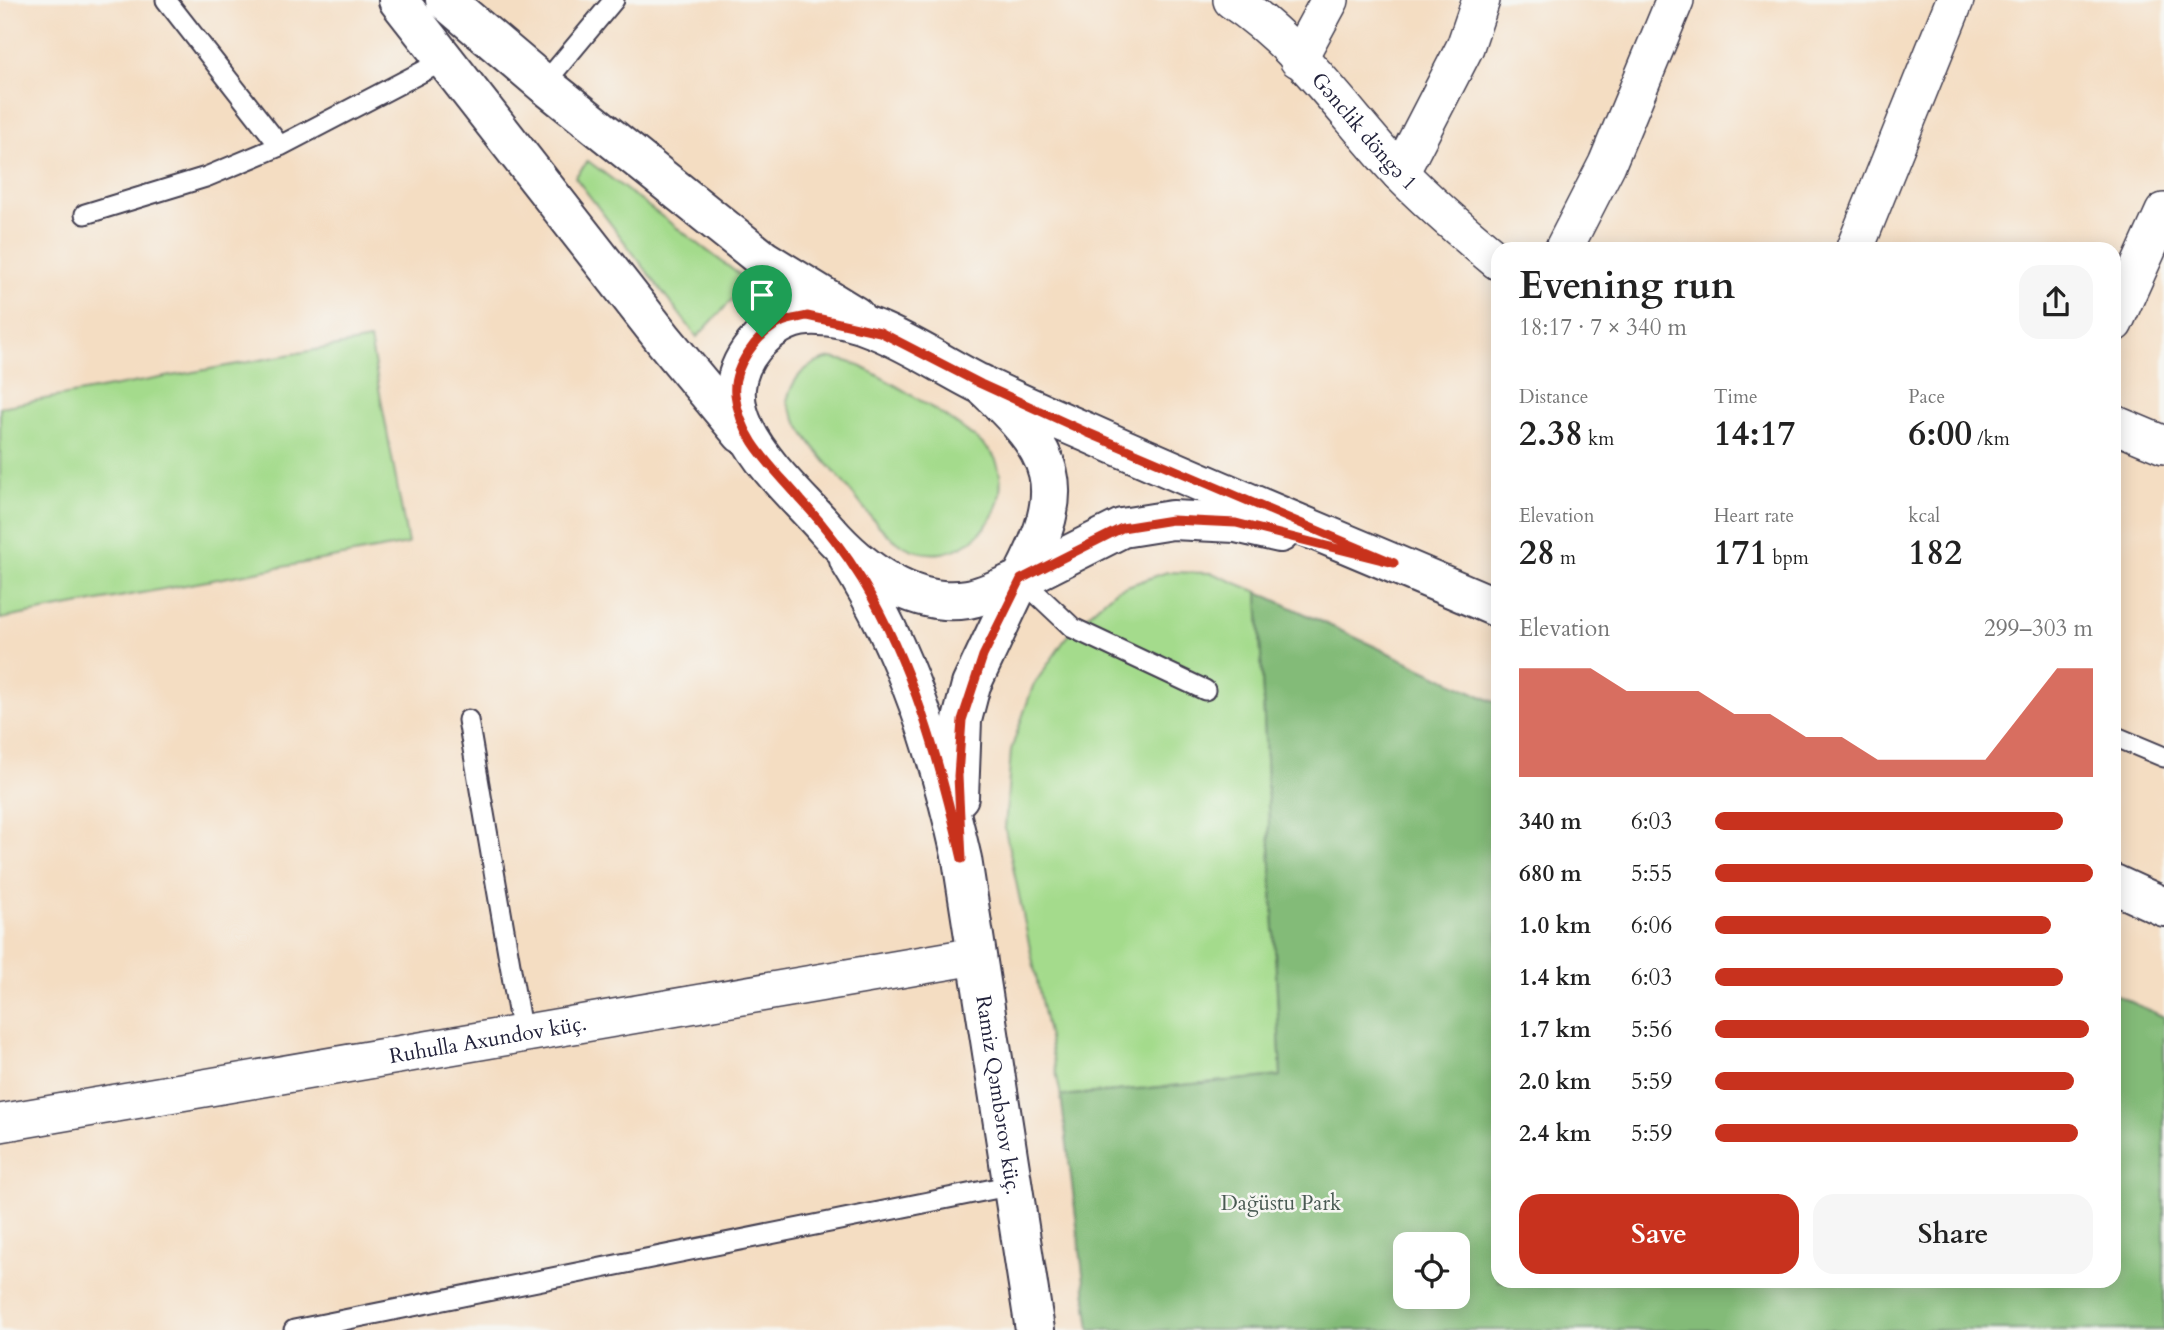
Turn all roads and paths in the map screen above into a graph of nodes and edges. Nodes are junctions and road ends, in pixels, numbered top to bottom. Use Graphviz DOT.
graph roads {
  1 [pos="166,0"];
  2 [pos="398,0"];
  3 [pos="445,0"];
  4 [pos="614,0"];
  5 [pos="1232,0"];
  6 [pos="1331,0"];
  7 [pos="1481,0"];
  8 [pos="1675,0"];
  9 [pos="1955,0"];
  10 [pos="1298,59"];
  11 [pos="443,61"];
  12 [pos="544,84"];
  13 [pos="280,146"];
  14 [pos="1400,173"];
  15 [pos="2164,212"];
  16 [pos="85,214"];
  17 [pos="1567,242"];
  18 [pos="1857,242"];
  19 [pos="1491,255"];
  20 [pos="2121,307"];
  21 [pos="880,332"];
  22 [pos="981,384"];
  23 [pos="2121,428"];
  24 [pos="2164,445"];
  25 [pos="758,453"];
  26 [pos="841,546"];
  27 [pos="1394,563"];
  28 [pos="1021,579"];
  29 [pos="1491,605"];
  30 [pos="1205,690"];
  31 [pos="468,720"];
  32 [pos="2121,739"];
  33 [pos="2164,757"];
  34 [pos="962,859"];
  35 [pos="2121,887"];
  36 [pos="2164,907"];
  37 [pos="976,956"];
  38 [pos="523,1034"];
  39 [pos="0,1123"];
  40 [pos="1013,1185"];
  41 [pos="294,1330"];
  42 [pos="1035,1330"];
  1 -- 13 [label="lane"];
  2 -- 11 [label="main road"];
  3 -- 12 [label="main road"];
  4 -- 12 [label="lane"];
  5 -- 10 [label="street, Gənclik döngə 1"];
  6 -- 10 [label="street"];
  7 -- 14 [label="street"];
  8 -- 17 [label="street"];
  9 -- 18 [label="street"];
  10 -- 14 [label="street, Gənclik döngə 1"];
  11 -- 13 [label="lane"];
  11 -- 25 [label="main road"];
  12 -- 21 [label="main road"];
  13 -- 16 [label="lane"];
  14 -- 19 [label="street, Gənclik döngə 1"];
  15 -- 20 [label="street"];
  21 -- 22 [label="main road"];
  21 -- 25 [label="main road"];
  22 -- 27 [label="main road"];
  22 -- 28 [label="main road"];
  23 -- 24 [label="street"];
  25 -- 26 [label="main road"];
  26 -- 28 [label="main road"];
  26 -- 34 [label="main road"];
  27 -- 28 [label="main road"];
  27 -- 29 [label="main road"];
  28 -- 30 [label="lane"];
  28 -- 34 [label="main road"];
  31 -- 38 [label="lane"];
  32 -- 33 [label="lane"];
  34 -- 37 [label="main road, Ramiz Qəmbərov küç."];
  35 -- 36 [label="main road"];
  37 -- 38 [label="street, Ruhulla Axundov küç."];
  37 -- 40 [label="main road, Ramiz Qəmbərov küç."];
  38 -- 39 [label="street, Ruhulla Axundov küç."];
  40 -- 41 [label="lane"];
  40 -- 42 [label="main road, Ramiz Qəmbərov küç."];
}
